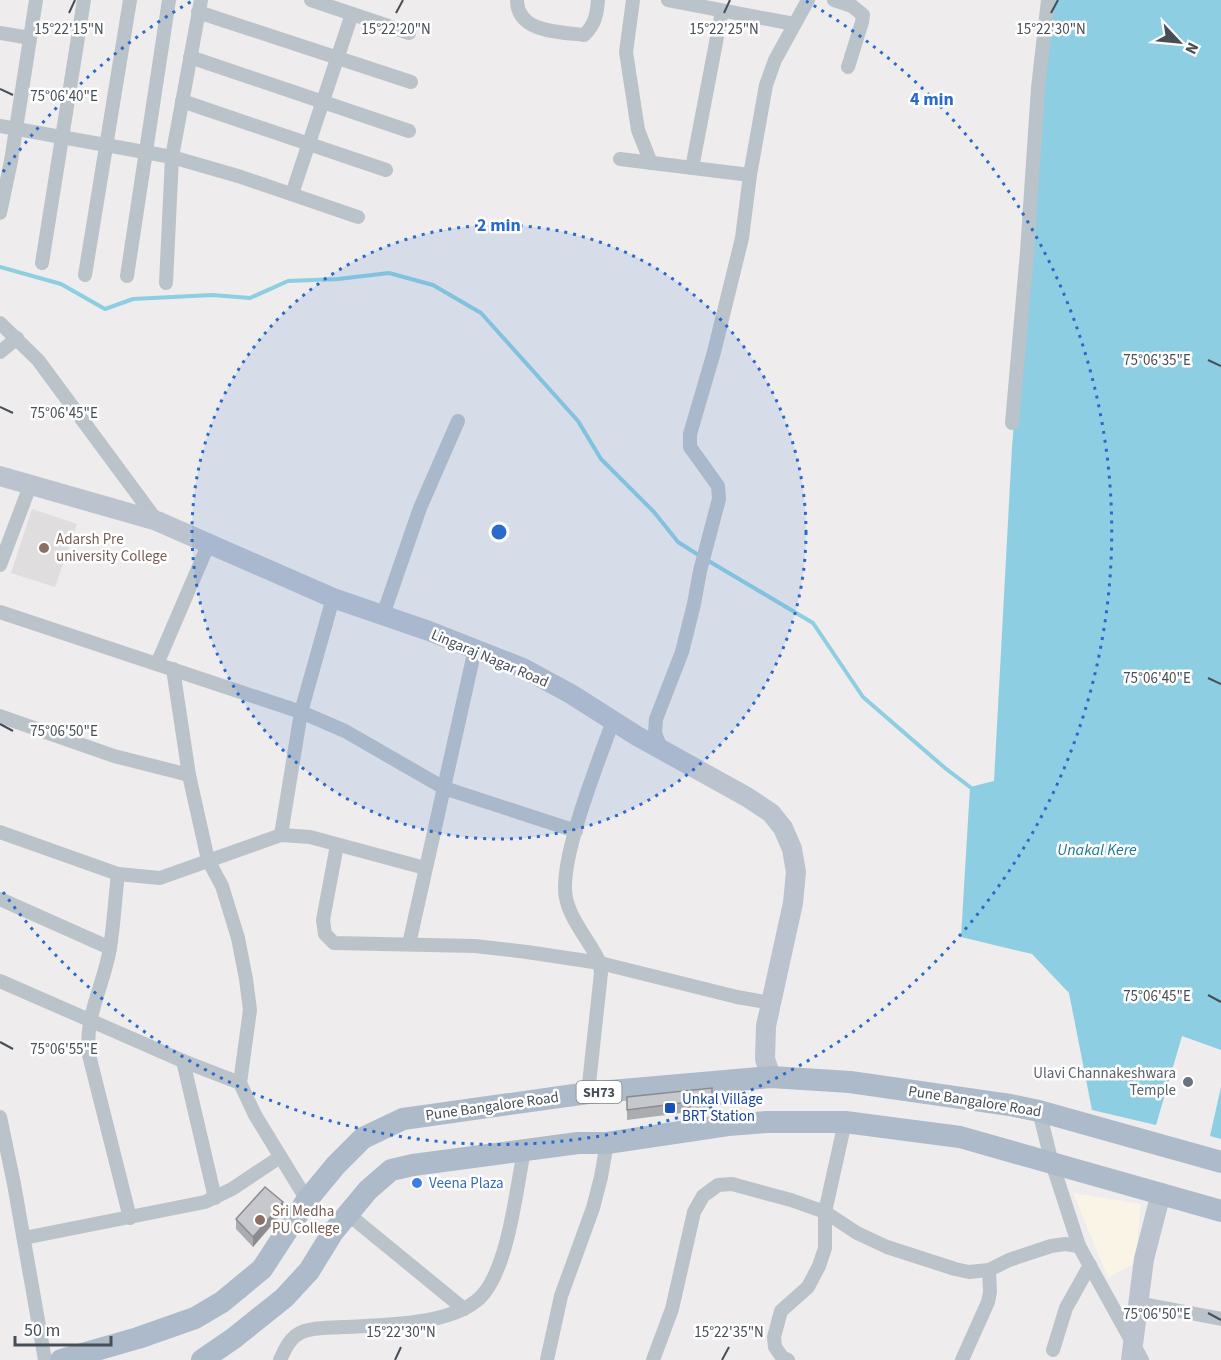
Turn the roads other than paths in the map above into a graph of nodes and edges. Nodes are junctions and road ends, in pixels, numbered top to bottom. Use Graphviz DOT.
graph roads {
  1 [pos="36,0"];
  2 [pos="84,0"];
  3 [pos="130,0"];
  4 [pos="169,0"];
  5 [pos="311,0"];
  6 [pos="517,0"];
  7 [pos="598,0"];
  8 [pos="633,0"];
  9 [pos="668,0"];
  10 [pos="808,0"];
  11 [pos="834,0"];
  12 [pos="1048,0"];
  13 [pos="199,6"];
  14 [pos="722,11"];
  15 [pos="352,14"];
  16 [pos="794,24"];
  17 [pos="0,33"];
  18 [pos="409,33"];
  19 [pos="30,38"];
  20 [pos="190,57"];
  21 [pos="337,58"];
  22 [pos="848,67"];
  23 [pos="411,82"];
  24 [pos="182,101"];
  25 [pos="323,102"];
  26 [pos="0,126"];
  27 [pos="16,129"];
  28 [pos="409,131"];
  29 [pos="60,137"];
  30 [pos="309,144"];
  31 [pos="107,145"];
  32 [pos="145,151"];
  33 [pos="172,157"];
  34 [pos="620,159"];
  35 [pos="651,163"];
  36 [pos="692,168"];
  37 [pos="386,170"];
  38 [pos="750,175"];
  39 [pos="292,194"];
  40 [pos="0,213"];
  41 [pos="358,217"];
  42 [pos="42,263"];
  43 [pos="85,275"];
  44 [pos="127,276"];
  45 [pos="166,283"];
  46 [pos="0,323"];
  47 [pos="17,338"];
  48 [pos="0,352"];
  49 [pos="458,421"];
  50 [pos="1012,423"];
  51 [pos="0,476"];
  52 [pos="30,486"];
  53 [pos="157,521"];
  54 [pos="209,543"];
  55 [pos="0,565"];
  56 [pos="333,598"];
  57 [pos="0,612"];
  58 [pos="383,615"];
  59 [pos="475,649"];
  60 [pos="157,664"];
  61 [pos="173,669"];
  62 [pos="301,712"];
  63 [pos="0,716"];
  64 [pos="613,721"];
  65 [pos="661,749"];
  66 [pos="189,775"];
  67 [pos="444,788"];
  68 [pos="576,831"];
  69 [pos="0,832"];
  70 [pos="281,835"];
  71 [pos="337,845"];
  72 [pos="208,860"];
  73 [pos="425,868"];
  74 [pos="118,874"];
  75 [pos="0,899"];
  76 [pos="409,944"];
  77 [pos="110,948"];
  78 [pos="600,963"];
  79 [pos="0,981"];
  80 [pos="771,1003"];
  81 [pos="89,1021"];
  82 [pos="183,1061"];
  83 [pos="771,1077"];
  84 [pos="240,1083"];
  85 [pos="588,1093"];
  86 [pos="1039,1111"];
  87 [pos="0,1117"];
  88 [pos="845,1122"];
  89 [pos="607,1143"];
  90 [pos="524,1151"];
  91 [pos="280,1157"];
  92 [pos="1221,1162"];
  93 [pos="1052,1163"];
  94 [pos="1161,1193"];
  95 [pos="215,1198"];
  96 [pos="307,1200"];
  97 [pos="1221,1211"];
  98 [pos="825,1212"];
  99 [pos="348,1214"];
  100 [pos="130,1218"];
  101 [pos="24,1238"];
  102 [pos="1079,1246"];
  103 [pos="1090,1265"];
  104 [pos="988,1270"];
  105 [pos="1138,1303"];
  106 [pos="464,1309"];
  107 [pos="1221,1319"];
  108 [pos="1053,1350"];
  109 [pos="1135,1355"];
  110 [pos="45,1360"];
  111 [pos="61,1360"];
  112 [pos="202,1360"];
  113 [pos="280,1360"];
  114 [pos="547,1360"];
  115 [pos="653,1360"];
  116 [pos="788,1360"];
  117 [pos="962,1360"];
  1 -- 19 [label="street"];
  2 -- 29 [label="street"];
  3 -- 31 [label="street"];
  4 -- 32 [label="street"];
  5 -- 15 [label="street"];
  6 -- 7 [label="street"];
  8 -- 35 [label="street"];
  9 -- 14 [label="street"];
  10 -- 16 [label="street"];
  11 -- 22 [label="street"];
  12 -- 50 [label="street"];
  13 -- 20 [label="street"];
  13 -- 21 [label="street"];
  14 -- 16 [label="street"];
  14 -- 36 [label="street"];
  15 -- 18 [label="street"];
  15 -- 21 [label="street"];
  16 -- 38 [label="street"];
  17 -- 19 [label="street"];
  19 -- 27 [label="street"];
  20 -- 24 [label="street"];
  20 -- 25 [label="street"];
  21 -- 23 [label="street"];
  21 -- 25 [label="street"];
  24 -- 30 [label="street"];
  24 -- 33 [label="street"];
  25 -- 28 [label="street"];
  25 -- 30 [label="street"];
  26 -- 27 [label="street"];
  27 -- 29 [label="street"];
  27 -- 40 [label="street"];
  29 -- 31 [label="street"];
  29 -- 42 [label="street"];
  30 -- 37 [label="street"];
  30 -- 39 [label="street"];
  31 -- 32 [label="street"];
  31 -- 43 [label="street"];
  32 -- 33 [label="street"];
  32 -- 44 [label="street"];
  33 -- 39 [label="street"];
  33 -- 45 [label="street"];
  34 -- 35 [label="street"];
  35 -- 36 [label="street"];
  36 -- 38 [label="street"];
  38 -- 65 [label="street"];
  39 -- 41 [label="street"];
  46 -- 47 [label="street"];
  47 -- 48 [label="street"];
  47 -- 53 [label="street"];
  49 -- 58 [label="street"];
  51 -- 52 [label="street, Lingaraj Nagar Road"];
  52 -- 53 [label="street, Lingaraj Nagar Road"];
  52 -- 55 [label="street"];
  53 -- 54 [label="street, Lingaraj Nagar Road"];
  54 -- 56 [label="street, Lingaraj Nagar Road"];
  54 -- 60 [label="street"];
  56 -- 58 [label="street, Lingaraj Nagar Road"];
  56 -- 62 [label="street"];
  57 -- 60 [label="street"];
  58 -- 59 [label="street, Lingaraj Nagar Road"];
  59 -- 64 [label="street, Lingaraj Nagar Road"];
  59 -- 67 [label="street"];
  60 -- 61 [label="street"];
  61 -- 62 [label="street"];
  61 -- 66 [label="street"];
  62 -- 67 [label="street"];
  62 -- 70 [label="street"];
  63 -- 66 [label="street"];
  64 -- 65 [label="street, Lingaraj Nagar Road"];
  64 -- 68 [label="street"];
  65 -- 80 [label="street, Lingaraj Nagar Road"];
  66 -- 72 [label="street"];
  67 -- 68 [label="street"];
  67 -- 73 [label="street"];
  68 -- 78 [label="street"];
  69 -- 74 [label="street"];
  70 -- 71 [label="street"];
  70 -- 72 [label="street"];
  71 -- 73 [label="street"];
  71 -- 76 [label="street"];
  72 -- 74 [label="street"];
  72 -- 84 [label="street"];
  73 -- 76 [label="street"];
  74 -- 77 [label="street"];
  75 -- 77 [label="street"];
  76 -- 78 [label="street"];
  77 -- 81 [label="street"];
  78 -- 80 [label="street"];
  78 -- 85 [label="street"];
  79 -- 81 [label="street"];
  80 -- 83 [label="street, Lingaraj Nagar Road"];
  81 -- 82 [label="street"];
  81 -- 100 [label="street"];
  82 -- 84 [label="street"];
  82 -- 95 [label="street"];
  83 -- 85 [label="main road, Pune Bangalore Road / SH73"];
  83 -- 86 [label="main road, Pune Bangalore Road / SH73"];
  84 -- 91 [label="street"];
  85 -- 96 [label="main road, Pune Bangalore Road / SH73"];
  86 -- 92 [label="main road, Pune Bangalore Road / SH73"];
  86 -- 93 [label="street"];
  87 -- 101 [label="street"];
  88 -- 89 [label="main road"];
  88 -- 93 [label="main road"];
  88 -- 98 [label="street"];
  89 -- 90 [label="main road"];
  89 -- 114 [label="street"];
  90 -- 99 [label="main road"];
  90 -- 106 [label="street"];
  91 -- 95 [label="street"];
  91 -- 96 [label="street"];
  93 -- 94 [label="main road"];
  93 -- 102 [label="street"];
  94 -- 97 [label="main road"];
  94 -- 105 [label="street"];
  95 -- 100 [label="street"];
  96 -- 111 [label="main road, Pune Bangalore Road / SH73"];
  98 -- 104 [label="street"];
  98 -- 115 [label="street"];
  98 -- 116 [label="street"];
  99 -- 106 [label="street"];
  99 -- 112 [label="main road"];
  100 -- 101 [label="street"];
  101 -- 110 [label="street"];
  102 -- 103 [label="street"];
  102 -- 104 [label="street"];
  103 -- 108 [label="street"];
  103 -- 109 [label="street"];
  104 -- 117 [label="street"];
  105 -- 107 [label="street"];
  105 -- 109 [label="street"];
  106 -- 113 [label="street"];
}
